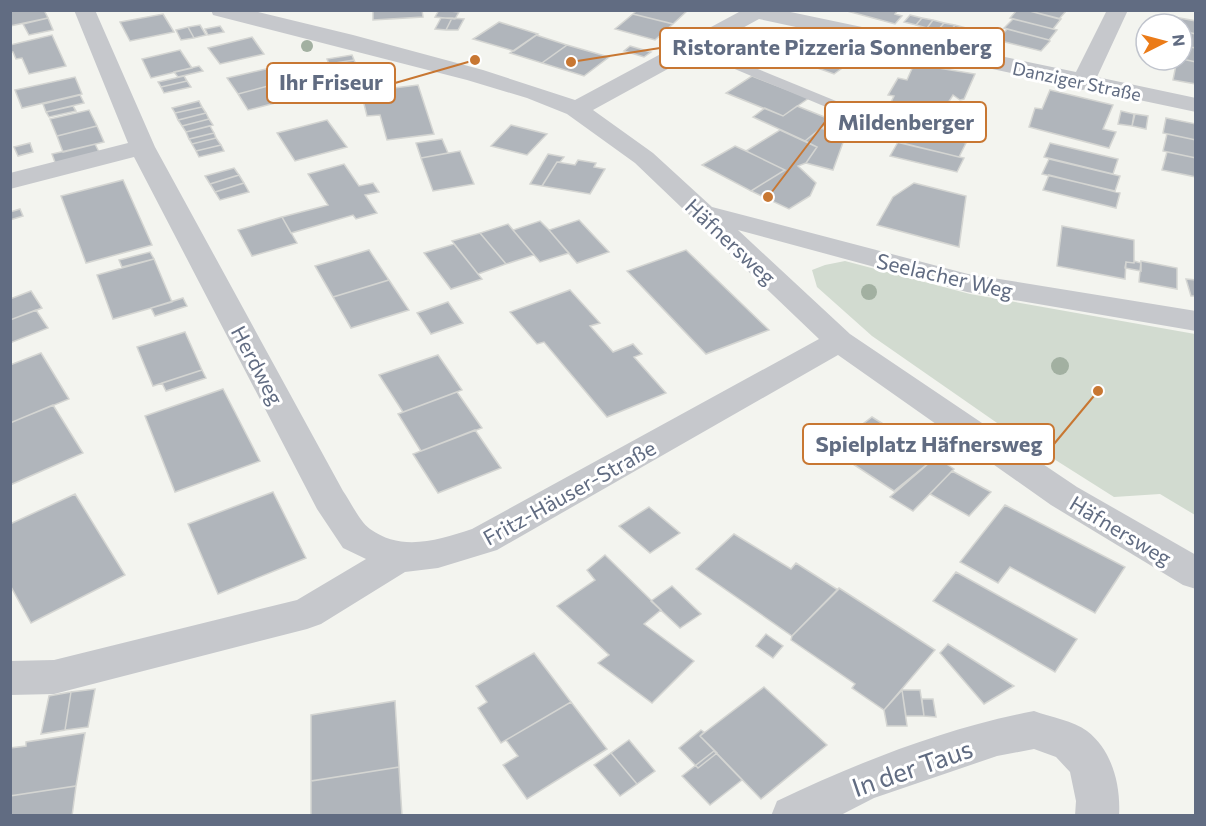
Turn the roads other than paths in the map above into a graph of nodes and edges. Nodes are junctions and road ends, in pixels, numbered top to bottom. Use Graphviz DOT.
graph roads {
  1 [pos="84,10"];
  2 [pos="221,10"];
  3 [pos="1118,10"];
  4 [pos="755,11"];
  5 [pos="692,46"];
  6 [pos="1082,83"];
  7 [pos="831,104"];
  8 [pos="1196,105"];
  9 [pos="576,109"];
  10 [pos="142,147"];
  11 [pos="10,182"];
  12 [pos="699,212"];
  13 [pos="1196,321"];
  14 [pos="839,341"];
  15 [pos="398,558"];
  16 [pos="1193,570"];
  17 [pos="10,678"];
  18 [pos="793,816"];
  19 [pos="1097,816"];
  1 -- 10 [label="street, Herdweg"];
  2 -- 9 [label="street, Häfnersweg"];
  3 -- 6 [label="street"];
  4 -- 5 [label="street"];
  4 -- 6 [label="street, Danziger Straße"];
  5 -- 7 [label="lane"];
  5 -- 9 [label="street"];
  6 -- 8 [label="street, Danziger Straße"];
  9 -- 12 [label="street, Häfnersweg"];
  10 -- 11 [label="street"];
  10 -- 15 [label="street, Herdweg"];
  12 -- 13 [label="street, Seelacher Weg"];
  12 -- 14 [label="street, Häfnersweg"];
  14 -- 15 [label="street, Fritz-Häuser-Straße"];
  14 -- 16 [label="street, Häfnersweg"];
  15 -- 17 [label="street, Fritz-Häuser-Straße"];
  18 -- 19 [label="street, In der Taus"];
}
